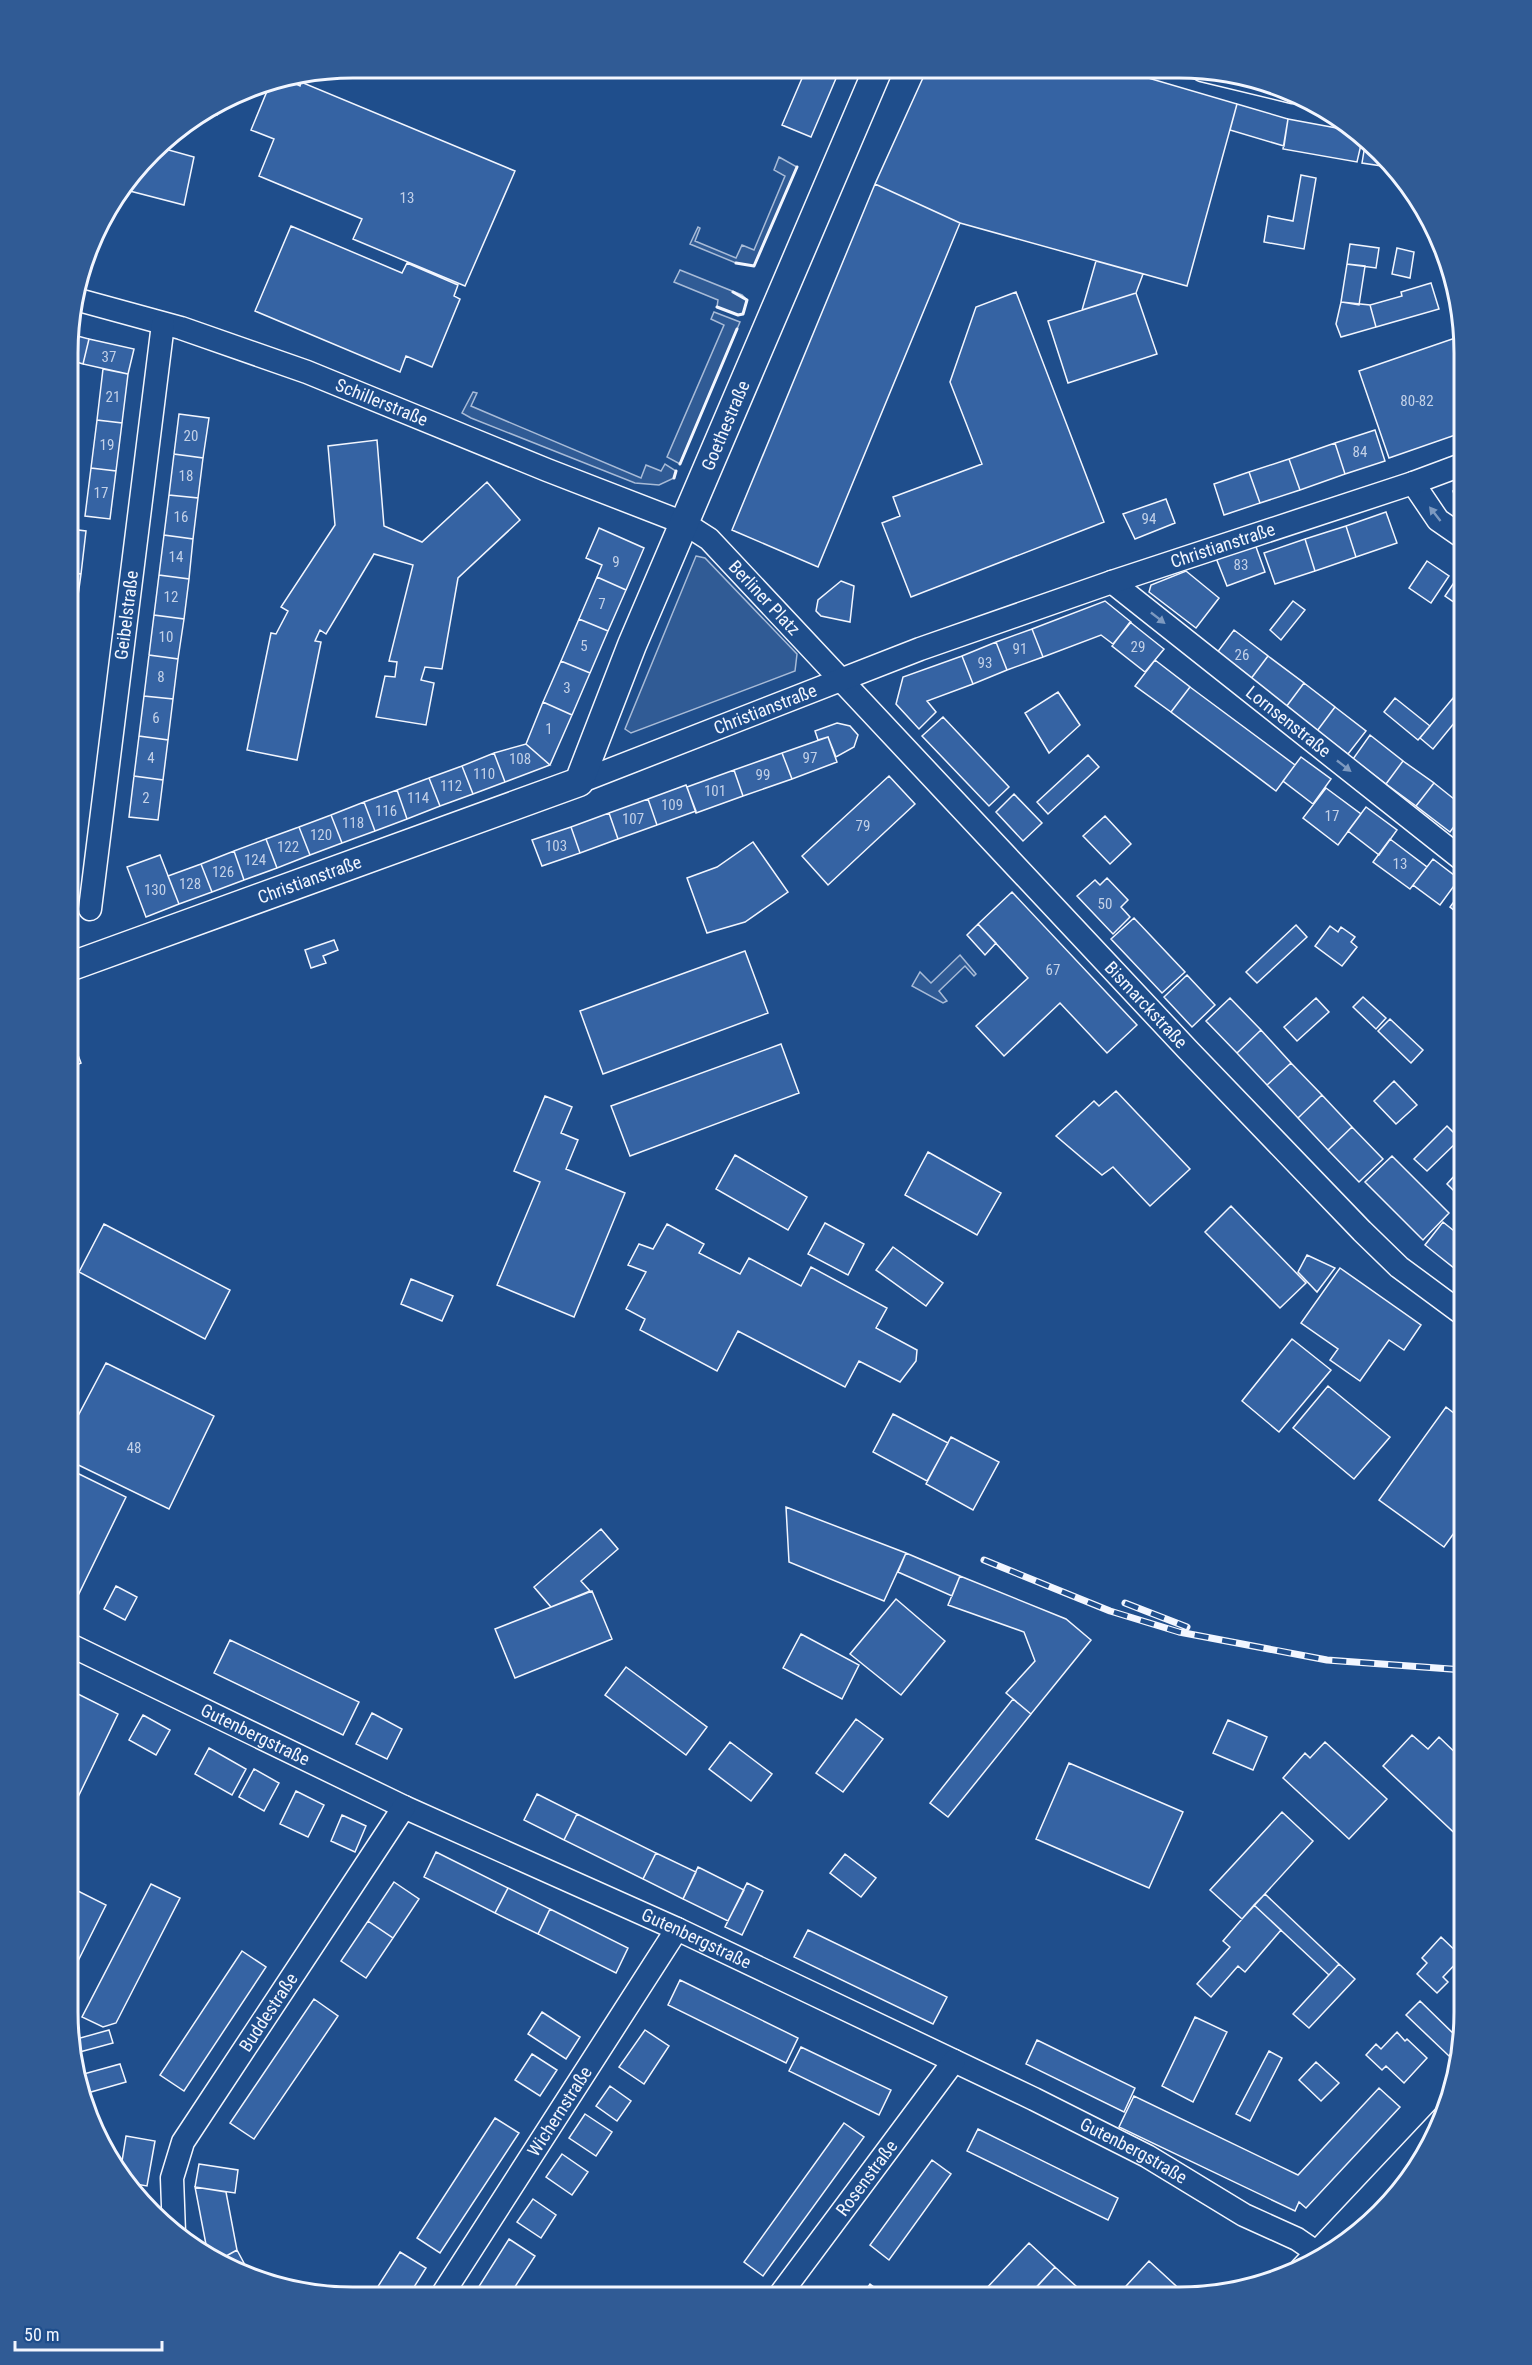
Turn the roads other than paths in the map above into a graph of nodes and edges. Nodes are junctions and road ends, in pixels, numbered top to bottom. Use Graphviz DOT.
graph roads {
  1 [pos="874,78"];
  2 [pos="83,301"];
  3 [pos="163,324"];
  4 [pos="1454,468"];
  5 [pos="1413,483"];
  6 [pos="684,523"];
  7 [pos="1454,531"];
  8 [pos="1112,582"];
  9 [pos="840,681"];
  10 [pos="579,782"];
  11 [pos="1454,853"];
  12 [pos="90,909"];
  13 [pos="78,964"];
  14 [pos="1454,1308"];
  15 [pos="78,1649"];
  16 [pos="404,1807"];
  17 [pos="678,1929"];
  18 [pos="954,2061"];
  19 [pos="1423,2139"];
  20 [pos="174,2220"];
  21 [pos="1320,2248"];
  22 [pos="1314,2251"];
  23 [pos="447,2287"];
  24 [pos="786,2287"];
  1 -- 6 [label="main road, Goethestraße"];
  2 -- 3 [label="street, Schillerstraße"];
  3 -- 6 [label="street, Schillerstraße"];
  3 -- 12 [label="street, Geibelstraße"];
  4 -- 5 [label="street, Christianstraße"];
  7 -- 5 [label="street, one-way"];
  5 -- 8 [label="street, Christianstraße"];
  6 -- 9 [label="street, Berliner Platz"];
  6 -- 10 [label="main road, Goethestraße"];
  8 -- 9 [label="street, Christianstraße"];
  8 -- 11 [label="street, Lornsenstraße, one-way"];
  9 -- 10 [label="street, Christianstraße"];
  9 -- 14 [label="street, Bismarckstraße"];
  10 -- 13 [label="main road, Christianstraße"];
  15 -- 16 [label="street, Gutenbergstraße"];
  16 -- 17 [label="street, Gutenbergstraße"];
  16 -- 20 [label="street, Buddestraße"];
  17 -- 18 [label="street, Gutenbergstraße"];
  17 -- 23 [label="street, Wichernstraße"];
  18 -- 22 [label="street, Gutenbergstraße"];
  18 -- 24 [label="street, Rosenstraße"];
  19 -- 21 [label="street"];
}
